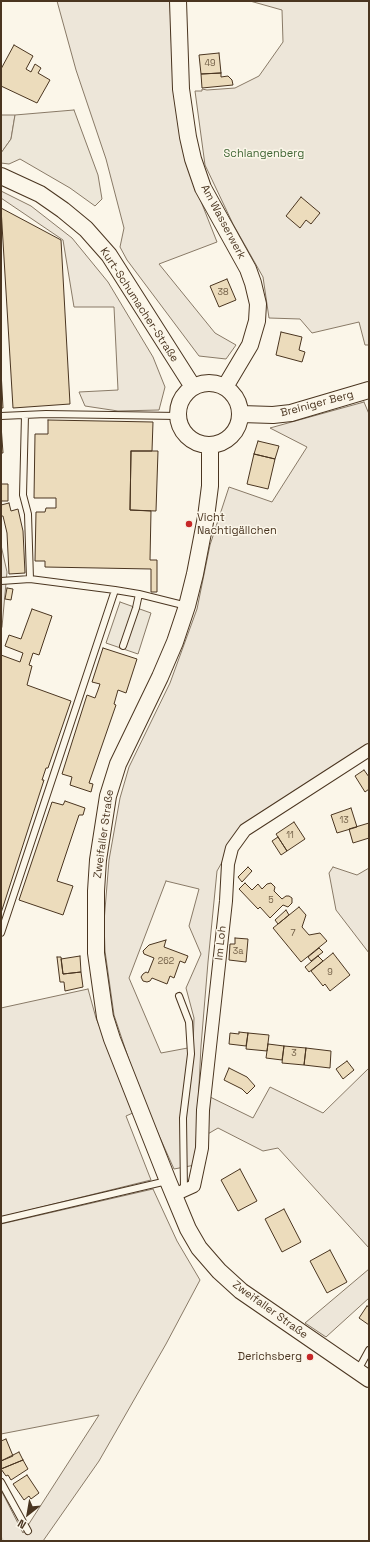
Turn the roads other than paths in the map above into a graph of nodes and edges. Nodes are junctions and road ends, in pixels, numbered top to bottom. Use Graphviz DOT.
graph roads {
  1 [pos="178,1"];
  2 [pos="1,176"];
  3 [pos="193,387"];
  4 [pos="225,387"];
  5 [pos="369,390"];
  6 [pos="25,414"];
  7 [pos="241,414"];
  8 [pos="1,416"];
  9 [pos="178,416"];
  10 [pos="210,445"];
  11 [pos="30,579"];
  12 [pos="4,581"];
  13 [pos="115,590"];
  14 [pos="139,594"];
  15 [pos="187,606"];
  16 [pos="123,646"];
  17 [pos="369,750"];
  18 [pos="1,933"];
  19 [pos="178,996"];
  20 [pos="176,1189"];
  21 [pos="1,1220"];
  22 [pos="369,1350"];
  23 [pos="363,1375"];
  24 [pos="1,1482"];
  25 [pos="28,1531"];
  1 -- 4 [label="main road, Am Wasserwerk"];
  2 -- 3 [label="main road, Kurt-Schumacher-Straße"];
  3 -- 4 [label="main road"];
  3 -- 9 [label="main road"];
  4 -- 7 [label="main road"];
  5 -- 7 [label="main road, Breiniger Berg"];
  6 -- 8 [label="lane"];
  6 -- 9 [label="lane"];
  6 -- 11 [label="lane"];
  7 -- 10 [label="main road"];
  9 -- 10 [label="main road"];
  10 -- 15 [label="main road, Zweifaller Straße"];
  11 -- 12 [label="lane"];
  11 -- 13 [label="lane"];
  13 -- 14 [label="lane"];
  13 -- 18 [label="lane"];
  14 -- 15 [label="lane"];
  14 -- 16 [label="lane"];
  15 -- 20 [label="main road, Zweifaller Straße"];
  17 -- 20 [label="street, Im Loh"];
  19 -- 20 [label="lane"];
  20 -- 21 [label="lane"];
  20 -- 23 [label="main road, Zweifaller Straße"];
  22 -- 23 [label="lane"];
  24 -- 25 [label="lane"];
}
